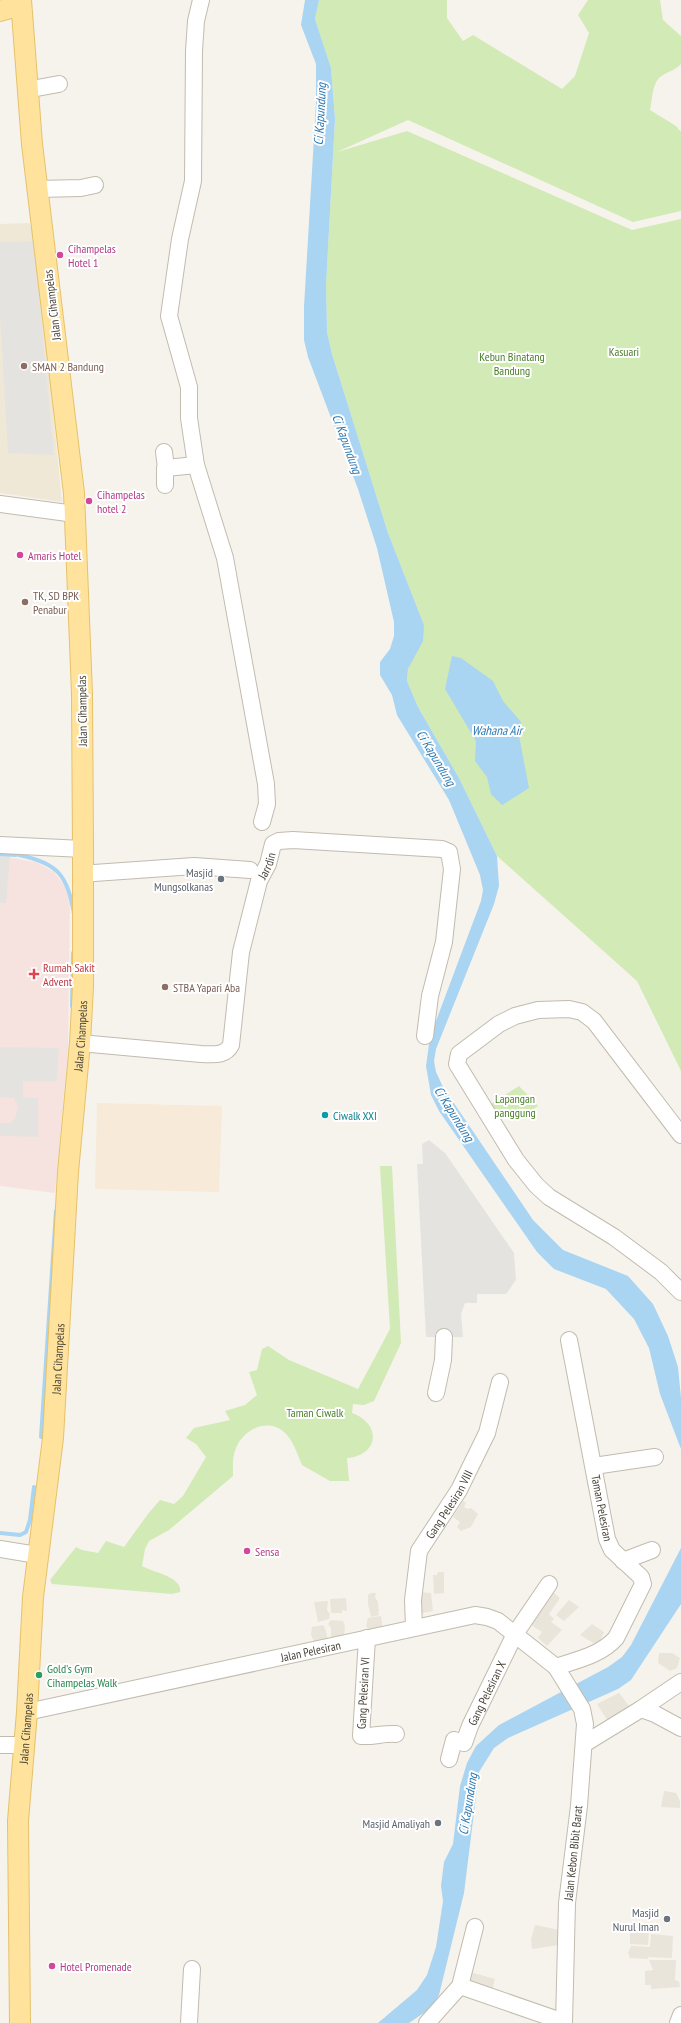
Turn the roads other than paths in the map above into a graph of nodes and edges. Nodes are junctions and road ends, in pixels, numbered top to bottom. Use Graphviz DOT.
graph roads {
  1 [pos="201,0"];
  2 [pos="21,2"];
  3 [pos="0,11"];
  4 [pos="59,84"];
  5 [pos="26,90"];
  6 [pos="95,185"];
  7 [pos="37,189"];
  8 [pos="196,465"];
  9 [pos="165,485"];
  10 [pos="0,504"];
  11 [pos="75,514"];
  12 [pos="262,822"];
  13 [pos="0,845"];
  14 [pos="84,849"];
  15 [pos="250,870"];
  16 [pos="83,875"];
  17 [pos="426,1036"];
  18 [pos="80,1043"];
  19 [pos="681,1135"];
  20 [pos="681,1292"];
  21 [pos="444,1337"];
  22 [pos="569,1340"];
  23 [pos="500,1382"];
  24 [pos="436,1393"];
  25 [pos="655,1457"];
  26 [pos="594,1466"];
  27 [pos="0,1549"];
  28 [pos="652,1550"];
  29 [pos="38,1555"];
  30 [pos="623,1561"];
  31 [pos="549,1584"];
  32 [pos="414,1628"];
  33 [pos="515,1634"];
  34 [pos="367,1638"];
  35 [pos="556,1667"];
  36 [pos="681,1682"];
  37 [pos="569,1686"];
  38 [pos="641,1709"];
  39 [pos="27,1712"];
  40 [pos="681,1728"];
  41 [pos="396,1734"];
  42 [pos="584,1744"];
  43 [pos="0,1745"];
  44 [pos="24,1745"];
  45 [pos="449,1759"];
  46 [pos="475,1927"];
  47 [pos="192,1969"];
  48 [pos="460,1986"];
  49 [pos="681,2016"];
  50 [pos="20,2023"];
  51 [pos="189,2023"];
  52 [pos="427,2023"];
  53 [pos="564,2023"];
  54 [pos="678,2023"];
  1 -- 8 [label="street"];
  2 -- 3 [label="main road"];
  2 -- 5 [label="main road, Jalan Cihampelas"];
  4 -- 5 [label="street"];
  5 -- 7 [label="main road, Jalan Cihampelas"];
  6 -- 7 [label="street"];
  7 -- 11 [label="main road, Jalan Cihampelas"];
  8 -- 9 [label="street"];
  8 -- 12 [label="street"];
  10 -- 11 [label="street"];
  11 -- 14 [label="main road, Jalan Cihampelas"];
  13 -- 14 [label="street"];
  14 -- 16 [label="main road, Jalan Cihampelas"];
  15 -- 16 [label="street"];
  16 -- 18 [label="main road, Jalan Cihampelas"];
  17 -- 18 [label="street, Jarrdin"];
  18 -- 29 [label="main road, Jalan Cihampelas"];
  19 -- 20 [label="street"];
  21 -- 24 [label="street"];
  22 -- 26 [label="street, Taman Pelesiran"];
  23 -- 32 [label="street, Gang Pelesiran VIII"];
  25 -- 26 [label="street"];
  26 -- 30 [label="street, Taman Pelesiran"];
  27 -- 29 [label="street"];
  28 -- 30 [label="street"];
  29 -- 39 [label="main road, Jalan Cihampelas"];
  30 -- 35 [label="street, Taman Pelesiran"];
  31 -- 33 [label="street"];
  32 -- 33 [label="street, Jalan Pelesiran"];
  32 -- 34 [label="street, Jalan Pelesiran"];
  33 -- 35 [label="street, Jalan Pelesiran"];
  33 -- 45 [label="street, Gang Pelesiran X"];
  34 -- 39 [label="street, Jalan Pelesiran"];
  34 -- 41 [label="street, Gang Pelesiran VI"];
  35 -- 37 [label="street, Jalan Pelesiran"];
  36 -- 38 [label="street"];
  37 -- 42 [label="street, Jalan Kebon Bibit Barat"];
  38 -- 40 [label="street"];
  38 -- 42 [label="street"];
  39 -- 44 [label="main road, Jalan Cihampelas"];
  42 -- 53 [label="street, Jalan Kebon Bibit Barat"];
  43 -- 44 [label="street"];
  44 -- 50 [label="main road, Jalan Cihampelas"];
  46 -- 48 [label="street"];
  47 -- 51 [label="street"];
  48 -- 52 [label="street"];
  48 -- 53 [label="street"];
  49 -- 54 [label="street"];
}
